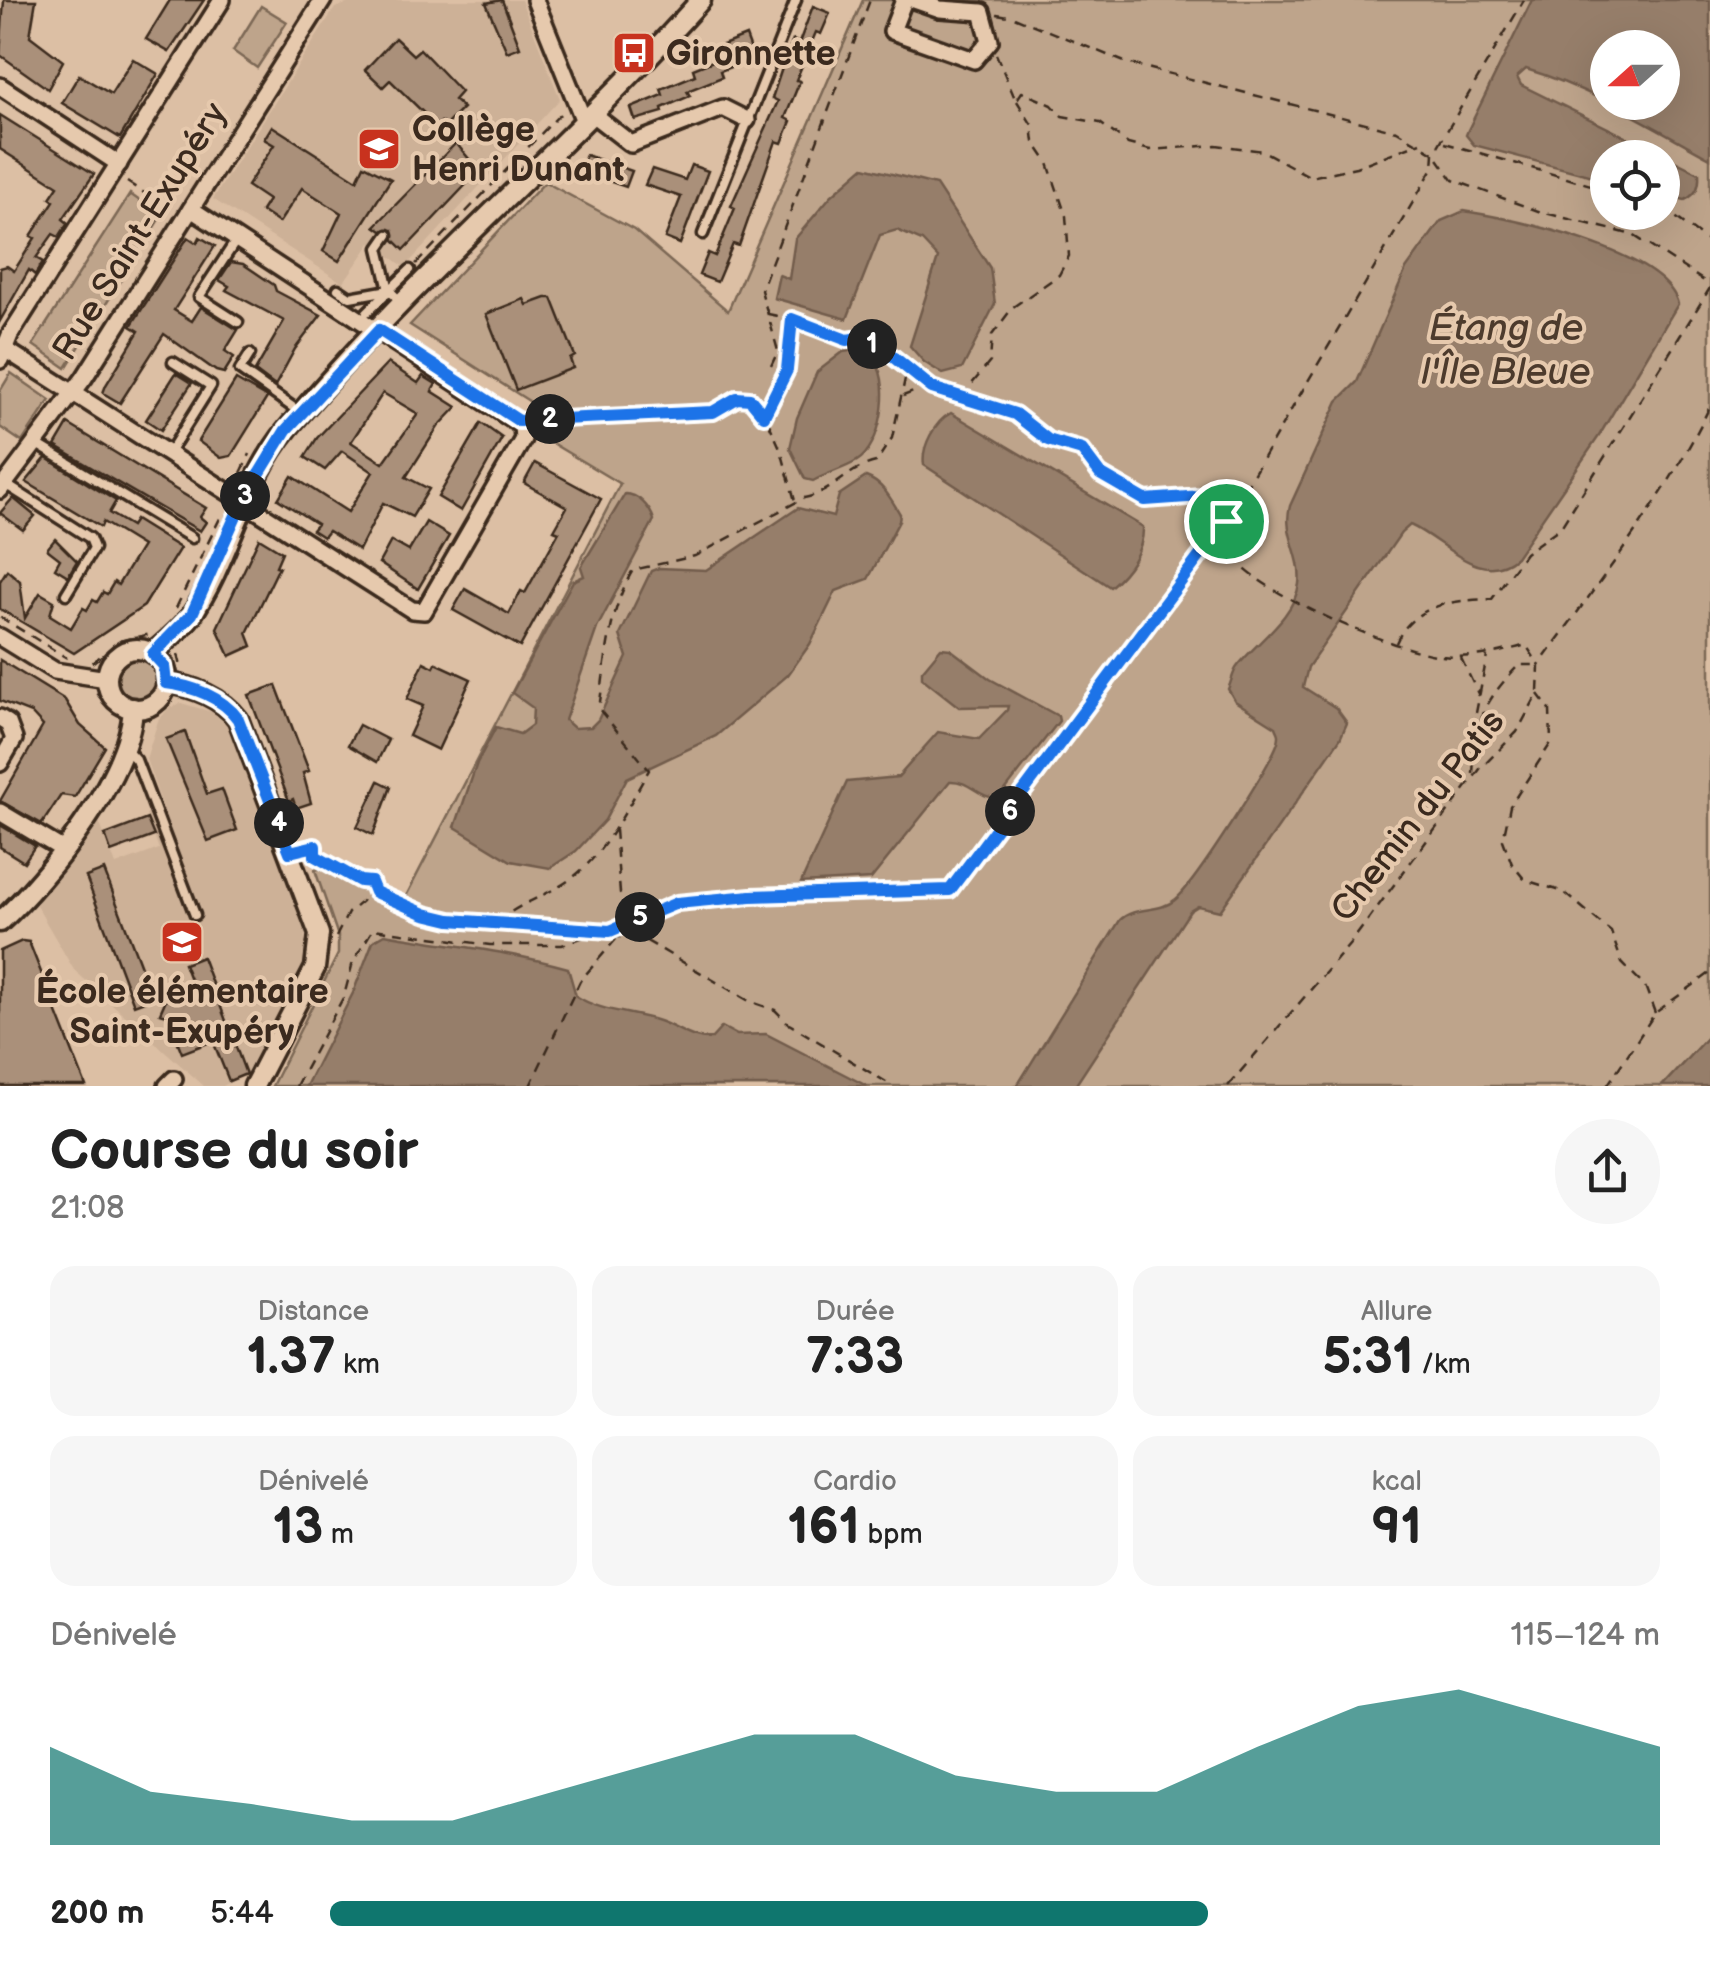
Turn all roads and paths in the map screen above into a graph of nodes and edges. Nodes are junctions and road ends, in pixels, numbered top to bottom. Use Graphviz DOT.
graph roads {
  1 [pos="222,0"];
  2 [pos="300,0"];
  3 [pos="535,0"];
  4 [pos="701,0"];
  5 [pos="796,0"];
  6 [pos="870,0"];
  7 [pos="904,0"];
  8 [pos="914,0"];
  9 [pos="1524,0"];
  10 [pos="320,3"];
  11 [pos="982,12"];
  12 [pos="988,34"];
  13 [pos="0,86"];
  14 [pos="1016,101"];
  15 [pos="568,108"];
  16 [pos="587,116"];
  17 [pos="748,120"];
  18 [pos="1421,142"];
  19 [pos="1443,142"];
  20 [pos="1434,153"];
  21 [pos="116,168"];
  22 [pos="1590,185"];
  23 [pos="189,202"];
  24 [pos="169,219"];
  25 [pos="1680,220"];
  26 [pos="703,234"];
  27 [pos="388,235"];
  28 [pos="237,239"];
  29 [pos="1710,243"];
  30 [pos="410,270"];
  31 [pos="1710,280"];
  32 [pos="1710,288"];
  33 [pos="338,289"];
  34 [pos="389,290"];
  35 [pos="397,298"];
  36 [pos="368,312"];
  37 [pos="768,314"];
  38 [pos="792,319"];
  39 [pos="238,322"];
  40 [pos="379,330"];
  41 [pos="1,351"];
  42 [pos="250,354"];
  43 [pos="172,362"];
  44 [pos="771,366"];
  45 [pos="907,369"];
  46 [pos="930,386"];
  47 [pos="72,392"];
  48 [pos="900,398"];
  49 [pos="960,398"];
  50 [pos="1710,406"];
  51 [pos="300,413"];
  52 [pos="764,416"];
  53 [pos="519,421"];
  54 [pos="35,443"];
  55 [pos="169,453"];
  56 [pos="2,487"];
  57 [pos="796,502"];
  58 [pos="234,503"];
  59 [pos="1226,521"];
  60 [pos="192,538"];
  61 [pos="66,594"];
  62 [pos="175,610"];
  63 [pos="0,617"];
  64 [pos="158,631"];
  65 [pos="0,637"];
  66 [pos="179,646"];
  67 [pos="1394,646"];
  68 [pos="153,654"];
  69 [pos="1487,655"];
  70 [pos="1461,656"];
  71 [pos="76,664"];
  72 [pos="1539,664"];
  73 [pos="84,666"];
  74 [pos="188,675"];
  75 [pos="166,683"];
  76 [pos="99,684"];
  77 [pos="1538,693"];
  78 [pos="1479,696"];
  79 [pos="182,698"];
  80 [pos="1476,713"];
  81 [pos="0,718"];
  82 [pos="132,718"];
  83 [pos="126,748"];
  84 [pos="0,763"];
  85 [pos="1473,778"];
  86 [pos="0,812"];
  87 [pos="615,829"];
  88 [pos="62,849"];
  89 [pos="290,852"];
  90 [pos="378,874"];
  91 [pos="371,882"];
  92 [pos="375,892"];
  93 [pos="195,915"];
  94 [pos="637,918"];
  95 [pos="0,922"];
  96 [pos="497,922"];
  97 [pos="610,931"];
  98 [pos="618,937"];
  99 [pos="335,938"];
  100 [pos="1710,973"];
  101 [pos="1654,1013"];
  102 [pos="254,1086"];
  103 [pos="296,1086"];
  104 [pos="530,1086"];
  105 [pos="893,1086"];
  106 [pos="1228,1086"];
  107 [pos="1607,1086"];
  1 -- 21 [label="street"];
  2 -- 10 [label="street"];
  3 -- 16 [label="street"];
  4 -- 16 [label="street"];
  5 -- 17 [label="lane"];
  6 -- 37 [label="path"];
  7 -- 12 [label="street"];
  8 -- 11 [label="street"];
  9 -- 19 [label="path"];
  10 -- 23 [label="street, Rue Saint-Exupéry"];
  11 -- 12 [label="street"];
  11 -- 18 [label="path"];
  12 -- 14 [label="path"];
  13 -- 21 [label="street"];
  14 -- 18 [label="path"];
  14 -- 49 [label="path"];
  15 -- 30 [label="path"];
  16 -- 17 [label="street"];
  16 -- 40 [label="street"];
  17 -- 26 [label="lane"];
  18 -- 20 [label="path"];
  19 -- 20 [label="path"];
  19 -- 22 [label="path"];
  20 -- 31 [label="path"];
  20 -- 59 [label="path"];
  21 -- 24 [label="path"];
  21 -- 41 [label="street"];
  23 -- 28 [label="street"];
  23 -- 47 [label="street, Rue Saint-Exupéry"];
  25 -- 29 [label="path"];
  27 -- 34 [label="lane"];
  28 -- 39 [label="lane"];
  28 -- 40 [label="street"];
  30 -- 34 [label="lane"];
  32 -- 67 [label="path"];
  33 -- 34 [label="lane"];
  34 -- 35 [label="lane"];
  34 -- 36 [label="lane"];
  37 -- 38 [label="path"];
  37 -- 44 [label="path"];
  38 -- 45 [label="path"];
  38 -- 52 [label="path"];
  40 -- 51 [label="street"];
  40 -- 53 [label="street"];
  41 -- 47 [label="street"];
  42 -- 51 [label="lane"];
  43 -- 55 [label="lane"];
  45 -- 46 [label="path"];
  45 -- 48 [label="path"];
  46 -- 48 [label="path"];
  46 -- 49 [label="path"];
  47 -- 54 [label="street, Rue Saint-Exupéry"];
  47 -- 55 [label="street"];
  48 -- 57 [label="path"];
  49 -- 59 [label="path"];
  50 -- 72 [label="path"];
  51 -- 58 [label="street"];
  52 -- 53 [label="path"];
  52 -- 57 [label="path"];
  53 -- 58 [label="street"];
  54 -- 56 [label="street, Rue Saint-Exupéry"];
  54 -- 60 [label="lane"];
  55 -- 58 [label="street"];
  56 -- 61 [label="lane"];
  57 -- 87 [label="path"];
  58 -- 62 [label="path"];
  58 -- 68 [label="street"];
  59 -- 67 [label="path"];
  59 -- 94 [label="path"];
  63 -- 71 [label="path"];
  64 -- 73 [label="path"];
  65 -- 76 [label="street"];
  66 -- 74 [label="path"];
  67 -- 70 [label="path"];
  68 -- 75 [label="street"];
  68 -- 76 [label="street"];
  69 -- 70 [label="path"];
  69 -- 72 [label="path"];
  69 -- 78 [label="path"];
  70 -- 78 [label="path"];
  72 -- 77 [label="path, Chemin du Patis"];
  72 -- 85 [label="path"];
  75 -- 82 [label="street"];
  75 -- 89 [label="street"];
  76 -- 82 [label="path"];
  76 -- 82 [label="street"];
  77 -- 85 [label="path, Chemin du Patis"];
  77 -- 101 [label="path"];
  78 -- 80 [label="path"];
  79 -- 82 [label="path"];
  81 -- 84 [label="street"];
  82 -- 83 [label="street"];
  83 -- 88 [label="street"];
  83 -- 93 [label="lane"];
  85 -- 106 [label="path, Chemin du Patis"];
  86 -- 88 [label="street"];
  87 -- 94 [label="path"];
  87 -- 96 [label="path"];
  88 -- 95 [label="street"];
  89 -- 91 [label="lane"];
  89 -- 102 [label="street"];
  90 -- 91 [label="lane"];
  91 -- 92 [label="lane"];
  92 -- 96 [label="path"];
  92 -- 99 [label="path"];
  94 -- 97 [label="path"];
  96 -- 97 [label="path"];
  97 -- 98 [label="path"];
  97 -- 103 [label="path"];
  98 -- 104 [label="path"];
  98 -- 105 [label="path"];
  100 -- 101 [label="path"];
  101 -- 107 [label="path"];
}
